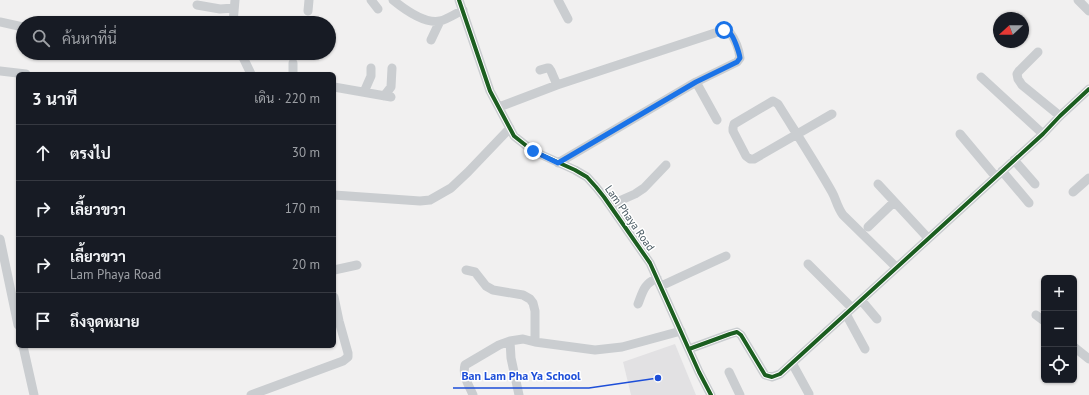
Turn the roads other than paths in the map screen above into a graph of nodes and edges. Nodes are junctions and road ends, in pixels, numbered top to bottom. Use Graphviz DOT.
graph roads {
  1 [pos="309,0"];
  2 [pos="371,0"];
  3 [pos="393,0"];
  4 [pos="459,0"];
  5 [pos="558,0"];
  6 [pos="1078,0"];
  7 [pos="234,4"];
  8 [pos="197,5"];
  9 [pos="378,9"];
  10 [pos="463,10"];
  11 [pos="308,11"];
  12 [pos="1089,11"];
  13 [pos="233,16"];
  14 [pos="568,19"];
  15 [pos="440,21"];
  16 [pos="0,22"];
  17 [pos="16,25"];
  18 [pos="431,40"];
  19 [pos="1038,52"];
  20 [pos="244,60"];
  21 [pos="293,62"];
  22 [pos="371,68"];
  23 [pos="392,68"];
  24 [pos="540,70"];
  25 [pos="0,71"];
  26 [pos="250,72"];
  27 [pos="293,72"];
  28 [pos="16,73"];
  29 [pos="981,77"];
  30 [pos="696,82"];
  31 [pos="557,85"];
  32 [pos="336,87"];
  33 [pos="1089,89"];
  34 [pos="364,92"];
  35 [pos="499,107"];
  36 [pos="832,114"];
  37 [pos="1060,116"];
  38 [pos="717,120"];
  39 [pos="510,128"];
  40 [pos="797,134"];
  41 [pos="960,134"];
  42 [pos="1043,134"];
  43 [pos="1014,160"];
  44 [pos="558,163"];
  45 [pos="666,165"];
  46 [pos="999,174"];
  47 [pos="1089,178"];
  48 [pos="878,184"];
  49 [pos="1035,184"];
  50 [pos="1073,192"];
  51 [pos="336,195"];
  52 [pos="894,202"];
  53 [pos="1029,203"];
  54 [pos="610,205"];
  55 [pos="868,226"];
  56 [pos="928,238"];
  57 [pos="0,239"];
  58 [pos="726,256"];
  59 [pos="808,264"];
  60 [pos="358,265"];
  61 [pos="896,267"];
  62 [pos="336,270"];
  63 [pos="466,270"];
  64 [pos="659,282"];
  65 [pos="861,300"];
  66 [pos="638,304"];
  67 [pos="849,311"];
  68 [pos="16,315"];
  69 [pos="1036,315"];
  70 [pos="877,319"];
  71 [pos="1041,319"];
  72 [pos="336,321"];
  73 [pos="681,331"];
  74 [pos="510,341"];
  75 [pos="535,342"];
  76 [pos="23,348"];
  77 [pos="689,349"];
  78 [pos="865,349"];
  79 [pos="1077,349"];
  80 [pos="1089,359"];
  81 [pos="792,363"];
  82 [pos="729,372"];
  83 [pos="809,394"];
  84 [pos="34,395"];
  85 [pos="251,395"];
  86 [pos="473,395"];
  87 [pos="519,395"];
  88 [pos="711,395"];
  89 [pos="740,395"];
  1 -- 11 [label="street"];
  2 -- 9 [label="street"];
  3 -- 15 [label="street"];
  4 -- 10 [label="street, Lam Phaya Road"];
  5 -- 14 [label="street"];
  6 -- 12 [label="street"];
  7 -- 8 [label="street"];
  7 -- 13 [label="street"];
  10 -- 15 [label="street"];
  10 -- 35 [label="street, Lam Phaya Road"];
  15 -- 18 [label="street"];
  16 -- 17 [label="street"];
  19 -- 37 [label="street"];
  20 -- 26 [label="street"];
  21 -- 27 [label="street"];
  22 -- 34 [label="street"];
  23 -- 34 [label="street"];
  24 -- 31 [label="street"];
  25 -- 28 [label="street"];
  29 -- 42 [label="street"];
  30 -- 31 [label="street"];
  30 -- 38 [label="street"];
  30 -- 44 [label="street"];
  31 -- 35 [label="street"];
  32 -- 34 [label="street"];
  33 -- 37 [label="street"];
  35 -- 39 [label="street, Lam Phaya Road"];
  36 -- 40 [label="street"];
  37 -- 42 [label="street"];
  39 -- 44 [label="street, Lam Phaya Road"];
  39 -- 51 [label="street"];
  40 -- 40 [label="street"];
  40 -- 61 [label="street"];
  41 -- 46 [label="street"];
  42 -- 43 [label="street"];
  43 -- 46 [label="street"];
  43 -- 49 [label="street"];
  44 -- 54 [label="street, Lam Phaya Road"];
  45 -- 54 [label="street"];
  46 -- 53 [label="street"];
  46 -- 56 [label="street"];
  47 -- 50 [label="street"];
  48 -- 52 [label="street"];
  52 -- 55 [label="street"];
  52 -- 56 [label="street"];
  54 -- 64 [label="street, Lam Phaya Road"];
  56 -- 61 [label="street"];
  57 -- 68 [label="street"];
  58 -- 64 [label="street"];
  59 -- 67 [label="street"];
  60 -- 62 [label="street"];
  61 -- 65 [label="street"];
  63 -- 75 [label="street"];
  64 -- 66 [label="street"];
  64 -- 73 [label="street, Lam Phaya Road"];
  65 -- 67 [label="street"];
  65 -- 70 [label="street"];
  67 -- 78 [label="street"];
  67 -- 81 [label="street"];
  69 -- 71 [label="street"];
  72 -- 85 [label="street"];
  73 -- 75 [label="street"];
  73 -- 77 [label="street, Lam Phaya Road"];
  74 -- 75 [label="street"];
  74 -- 86 [label="street"];
  74 -- 87 [label="street"];
  76 -- 84 [label="street"];
  77 -- 81 [label="street"];
  77 -- 88 [label="street, Lam Phaya Road"];
  79 -- 80 [label="street"];
  81 -- 83 [label="street"];
  82 -- 89 [label="street"];
}
